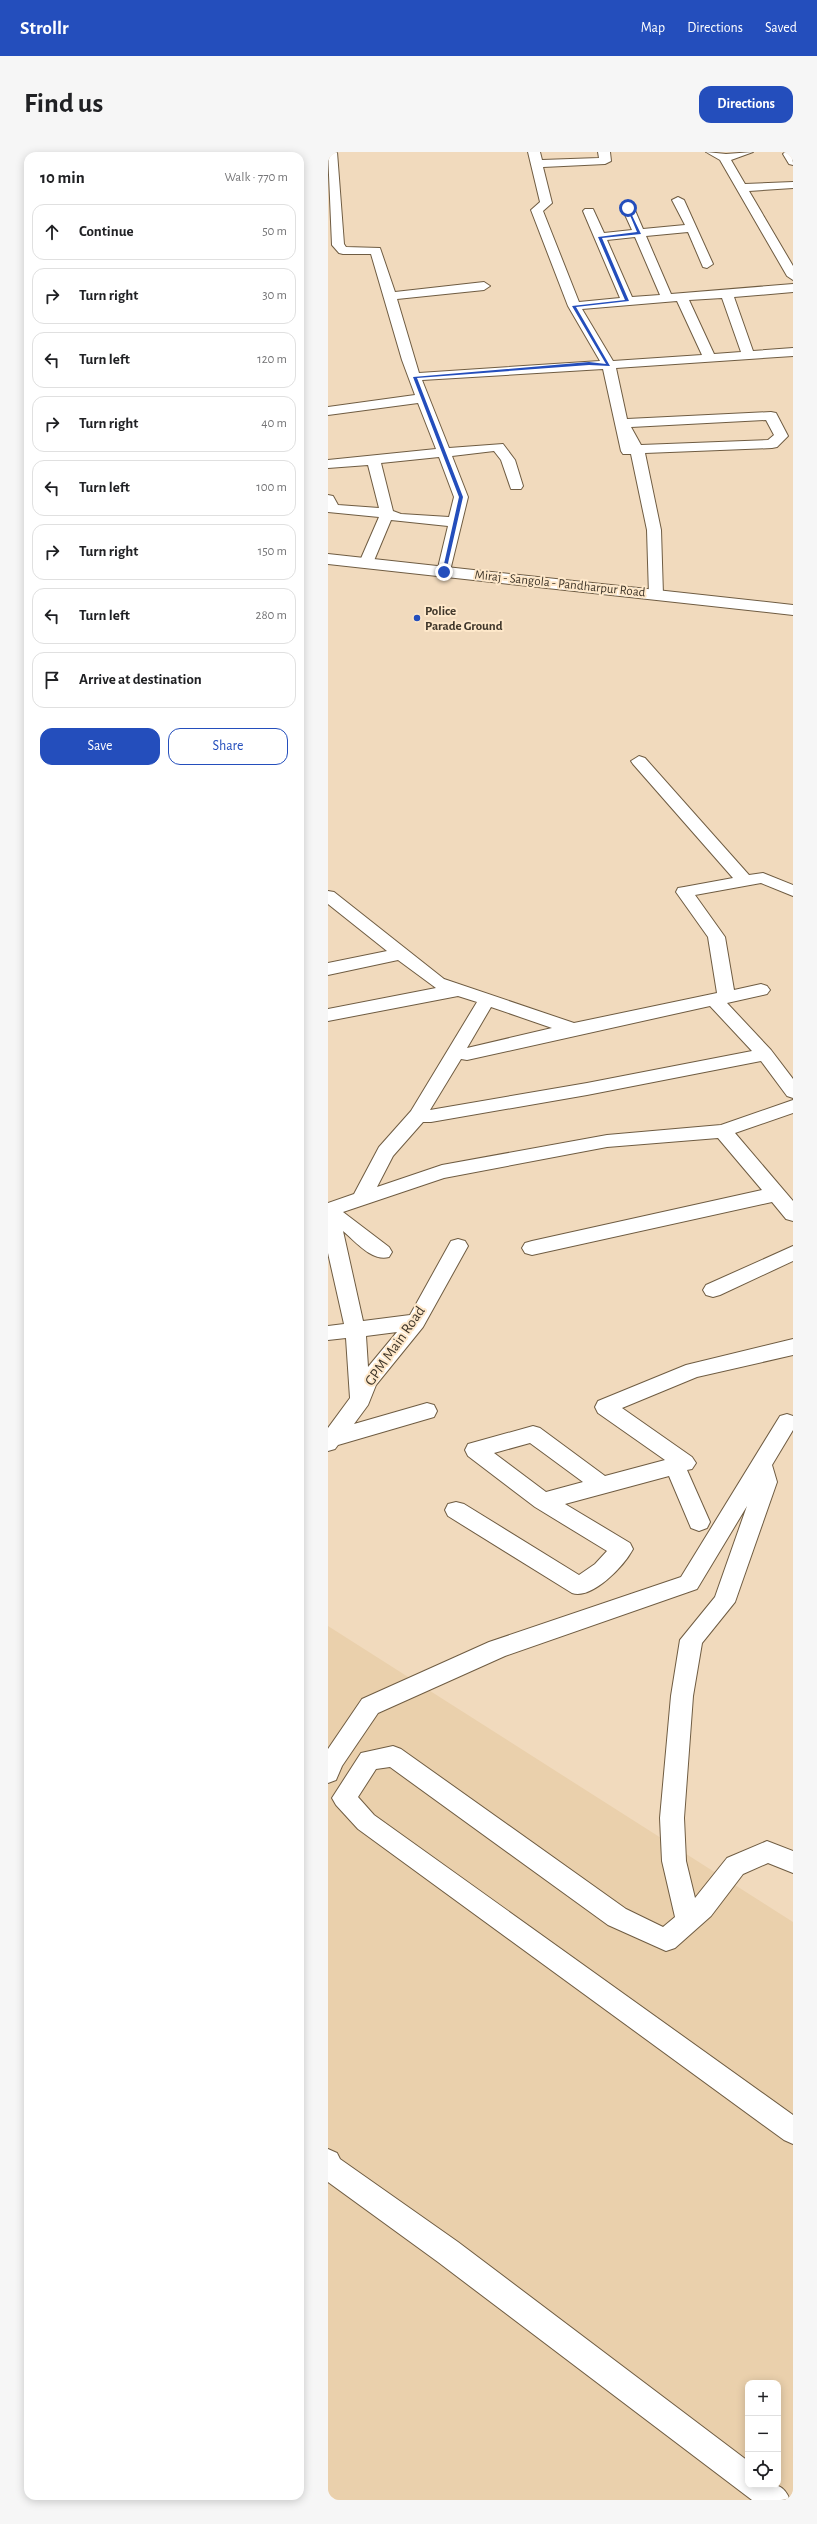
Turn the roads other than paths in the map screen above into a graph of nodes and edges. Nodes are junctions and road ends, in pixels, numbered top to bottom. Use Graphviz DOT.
graph roads {
  1 [pos="331,152"];
  2 [pos="604,152"];
  3 [pos="712,152"];
  4 [pos="747,152"];
  5 [pos="536,158"];
  6 [pos="725,158"];
  7 [pos="793,186"];
  8 [pos="741,188"];
  9 [pos="678,200"];
  10 [pos="628,208"];
  11 [pos="589,211"];
  12 [pos="692,228"];
  13 [pos="639,233"];
  14 [pos="600,237"];
  15 [pos="707,264"];
  16 [pos="793,276"];
  17 [pos="484,286"];
  18 [pos="793,288"];
  19 [pos="727,294"];
  20 [pos="390,296"];
  21 [pos="681,297"];
  22 [pos="666,298"];
  23 [pos="627,301"];
  24 [pos="574,306"];
  25 [pos="793,352"];
  26 [pos="748,355"];
  27 [pos="710,358"];
  28 [pos="609,365"];
  29 [pos="415,377"];
  30 [pos="423,398"];
  31 [pos="328,411"];
  32 [pos="622,423"];
  33 [pos="637,449"];
  34 [pos="443,451"];
  35 [pos="366,460"];
  36 [pos="328,464"];
  37 [pos="516,486"];
  38 [pos="328,499"];
  39 [pos="387,512"];
  40 [pos="456,522"];
  41 [pos="328,558"];
  42 [pos="366,563"];
  43 [pos="444,572"];
  44 [pos="656,595"];
  45 [pos="793,610"];
  46 [pos="639,761"];
  47 [pos="745,881"];
  48 [pos="793,892"];
  49 [pos="328,896"];
  50 [pos="402,954"];
  51 [pos="328,969"];
  52 [pos="458,990"];
  53 [pos="761,990"];
  54 [pos="720,999"];
  55 [pos="487,1000"];
  56 [pos="328,1014"];
  57 [pos="573,1029"];
  58 [pos="455,1052"];
  59 [pos="765,1054"];
  60 [pos="793,1092"];
  61 [pos="793,1106"];
  62 [pos="418,1114"];
  63 [pos="723,1131"];
  64 [pos="776,1194"];
  65 [pos="361,1199"];
  66 [pos="328,1210"];
  67 [pos="793,1214"];
  68 [pos="458,1246"];
  69 [pos="532,1248"];
  70 [pos="382,1252"];
  71 [pos="793,1253"];
  72 [pos="712,1290"];
  73 [pos="416,1322"];
  74 [pos="355,1329"];
  75 [pos="328,1333"];
  76 [pos="793,1347"];
  77 [pos="361,1399"];
  78 [pos="427,1411"];
  79 [pos="791,1424"];
  80 [pos="329,1441"];
  81 [pos="761,1464"];
  82 [pos="675,1466"];
  83 [pos="602,1485"];
  84 [pos="543,1501"];
  85 [pos="456,1510"];
  86 [pos="699,1522"];
  87 [pos="328,1773"];
  88 [pos="793,1862"];
  89 [pos="688,1921"];
  90 [pos="793,2130"];
  91 [pos="328,2162"];
  92 [pos="745,2477"];
  93 [pos="760,2488"];
  94 [pos="776,2500"];
  1 -- 20 [label="street"];
  2 -- 5 [label="street"];
  3 -- 6 [label="street"];
  4 -- 6 [label="street"];
  5 -- 24 [label="street"];
  6 -- 8 [label="street"];
  7 -- 8 [label="street"];
  8 -- 16 [label="street"];
  9 -- 12 [label="street"];
  10 -- 13 [label="street"];
  11 -- 14 [label="street"];
  12 -- 13 [label="street"];
  12 -- 15 [label="street"];
  13 -- 14 [label="street"];
  13 -- 22 [label="street"];
  14 -- 23 [label="street"];
  17 -- 20 [label="street"];
  18 -- 19 [label="street"];
  19 -- 21 [label="street"];
  19 -- 26 [label="street"];
  20 -- 29 [label="street"];
  21 -- 22 [label="street"];
  21 -- 27 [label="street"];
  22 -- 23 [label="street"];
  23 -- 24 [label="street"];
  24 -- 28 [label="street"];
  25 -- 26 [label="street"];
  26 -- 27 [label="street"];
  27 -- 28 [label="street"];
  28 -- 29 [label="street"];
  28 -- 32 [label="street"];
  29 -- 30 [label="street"];
  30 -- 31 [label="street"];
  30 -- 34 [label="street"];
  32 -- 33 [label="street"];
  32 -- 33 [label="street"];
  33 -- 44 [label="street"];
  34 -- 35 [label="street"];
  34 -- 37 [label="street"];
  34 -- 40 [label="street"];
  35 -- 36 [label="street"];
  35 -- 39 [label="street"];
  38 -- 39 [label="street"];
  39 -- 40 [label="street"];
  39 -- 42 [label="street"];
  40 -- 43 [label="street"];
  41 -- 42 [label="highway, Miraj - Sangola - Pandharpur Road"];
  42 -- 43 [label="highway, Miraj - Sangola - Pandharpur Road"];
  43 -- 44 [label="highway, Miraj - Sangola - Pandharpur Road"];
  44 -- 45 [label="highway, Miraj - Sangola - Pandharpur Road"];
  46 -- 47 [label="street"];
  47 -- 48 [label="street"];
  47 -- 54 [label="street"];
  49 -- 50 [label="street"];
  50 -- 51 [label="street"];
  50 -- 52 [label="street"];
  52 -- 55 [label="street"];
  52 -- 56 [label="street"];
  53 -- 54 [label="street"];
  54 -- 57 [label="street"];
  54 -- 59 [label="street"];
  55 -- 57 [label="street"];
  55 -- 58 [label="street"];
  57 -- 58 [label="street"];
  58 -- 62 [label="street"];
  59 -- 60 [label="street"];
  59 -- 62 [label="street"];
  61 -- 63 [label="street"];
  62 -- 65 [label="street"];
  63 -- 64 [label="street"];
  63 -- 65 [label="street"];
  64 -- 67 [label="street"];
  64 -- 69 [label="street"];
  65 -- 66 [label="street"];
  66 -- 70 [label="street"];
  66 -- 74 [label="street"];
  68 -- 73 [label="street, GPM Main Road"];
  71 -- 72 [label="street"];
  73 -- 74 [label="street"];
  73 -- 77 [label="street, GPM Main Road"];
  74 -- 75 [label="street"];
  74 -- 77 [label="street"];
  76 -- 82 [label="street"];
  77 -- 80 [label="street, GPM Main Road"];
  78 -- 80 [label="street"];
  79 -- 81 [label="street"];
  81 -- 87 [label="street"];
  81 -- 89 [label="street"];
  82 -- 83 [label="street"];
  82 -- 86 [label="street"];
  83 -- 84 [label="street"];
  83 -- 84 [label="street"];
  84 -- 85 [label="street"];
  88 -- 89 [label="street"];
  89 -- 90 [label="street"];
  91 -- 92 [label="street"];
  93 -- 94 [label="street"];
}
